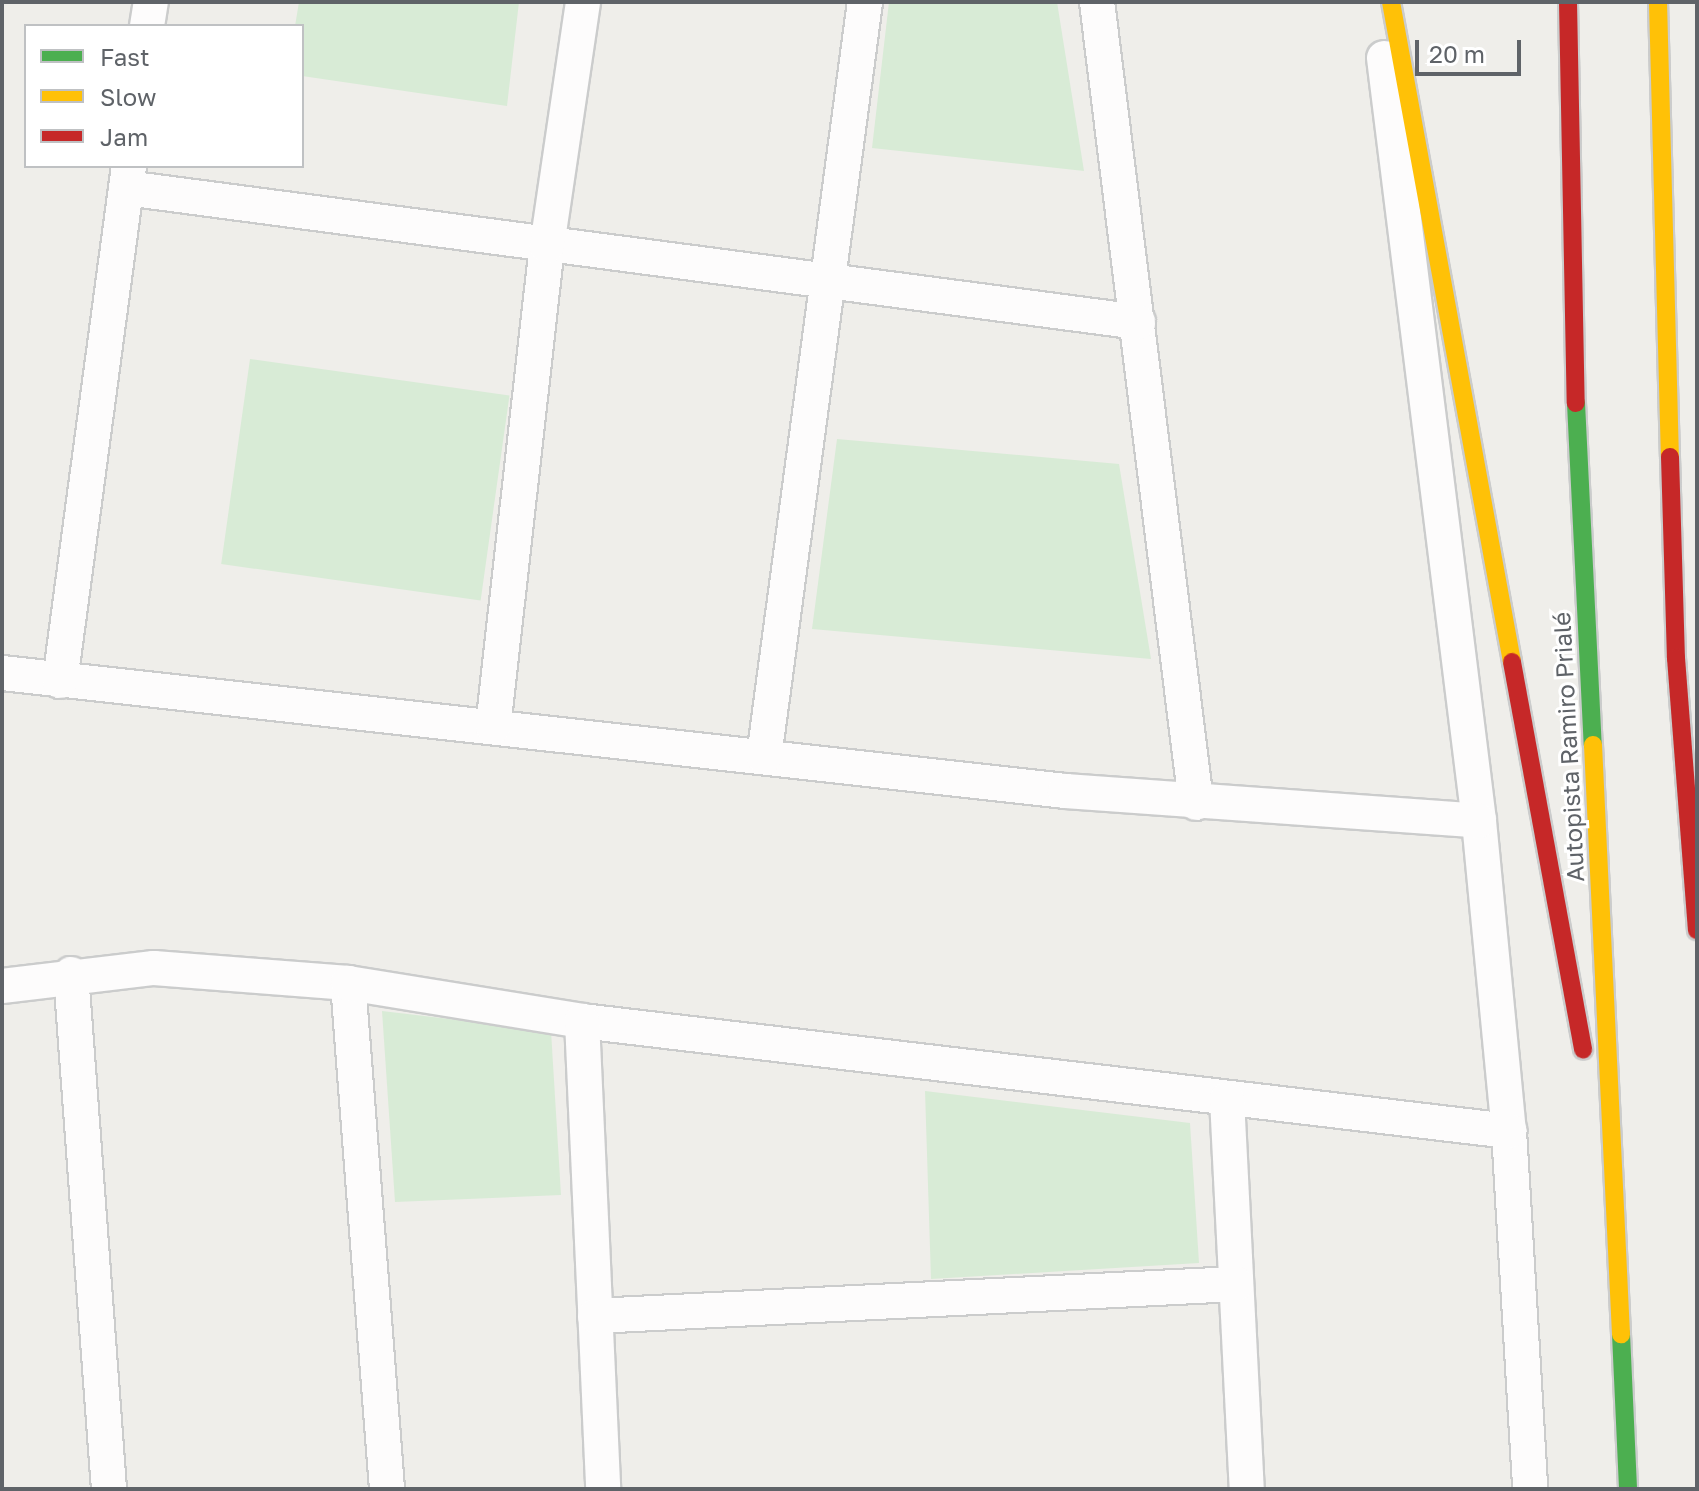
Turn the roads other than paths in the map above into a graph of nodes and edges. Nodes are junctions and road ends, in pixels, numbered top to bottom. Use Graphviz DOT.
graph roads {
  1 [pos="151,2"];
  2 [pos="583,2"];
  3 [pos="865,2"];
  4 [pos="1097,2"];
  5 [pos="1379,2"];
  6 [pos="1391,2"];
  7 [pos="1568,2"];
  8 [pos="1658,2"];
  9 [pos="147,24"];
  10 [pos="127,177"];
  11 [pos="547,246"];
  12 [pos="828,281"];
  13 [pos="1138,322"];
  14 [pos="2,673"];
  15 [pos="60,681"];
  16 [pos="493,727"];
  17 [pos="764,757"];
  18 [pos="1196,803"];
  19 [pos="1479,821"];
  20 [pos="1697,930"];
  21 [pos="71,974"];
  22 [pos="348,983"];
  23 [pos="2,986"];
  24 [pos="582,1021"];
  25 [pos="1227,1099"];
  26 [pos="1509,1131"];
  27 [pos="1614,1215"];
  28 [pos="1236,1284"];
  29 [pos="595,1316"];
  30 [pos="109,1489"];
  31 [pos="387,1489"];
  32 [pos="603,1489"];
  33 [pos="1247,1489"];
  34 [pos="1530,1489"];
  35 [pos="1628,1489"];
  1 -- 9 [label="street"];
  2 -- 11 [label="street"];
  3 -- 12 [label="street"];
  4 -- 13 [label="street"];
  5 -- 19 [label="street"];
  6 -- 27 [label="highway"];
  7 -- 27 [label="highway, Autopista Ramiro Prialé"];
  8 -- 20 [label="highway"];
  10 -- 11 [label="street"];
  10 -- 15 [label="street"];
  11 -- 12 [label="street"];
  11 -- 16 [label="street"];
  12 -- 13 [label="street"];
  12 -- 17 [label="street"];
  13 -- 18 [label="street"];
  14 -- 15 [label="street"];
  15 -- 16 [label="street"];
  16 -- 17 [label="street"];
  17 -- 18 [label="street"];
  18 -- 19 [label="street"];
  19 -- 26 [label="street"];
  21 -- 22 [label="street"];
  21 -- 23 [label="street"];
  21 -- 30 [label="street"];
  22 -- 24 [label="street"];
  22 -- 31 [label="street"];
  24 -- 25 [label="street"];
  24 -- 29 [label="street"];
  25 -- 26 [label="street"];
  25 -- 28 [label="street"];
  26 -- 34 [label="street"];
  27 -- 35 [label="highway, Autopista Ramiro Prialé"];
  28 -- 29 [label="street"];
  28 -- 33 [label="street"];
  29 -- 32 [label="street"];
}
